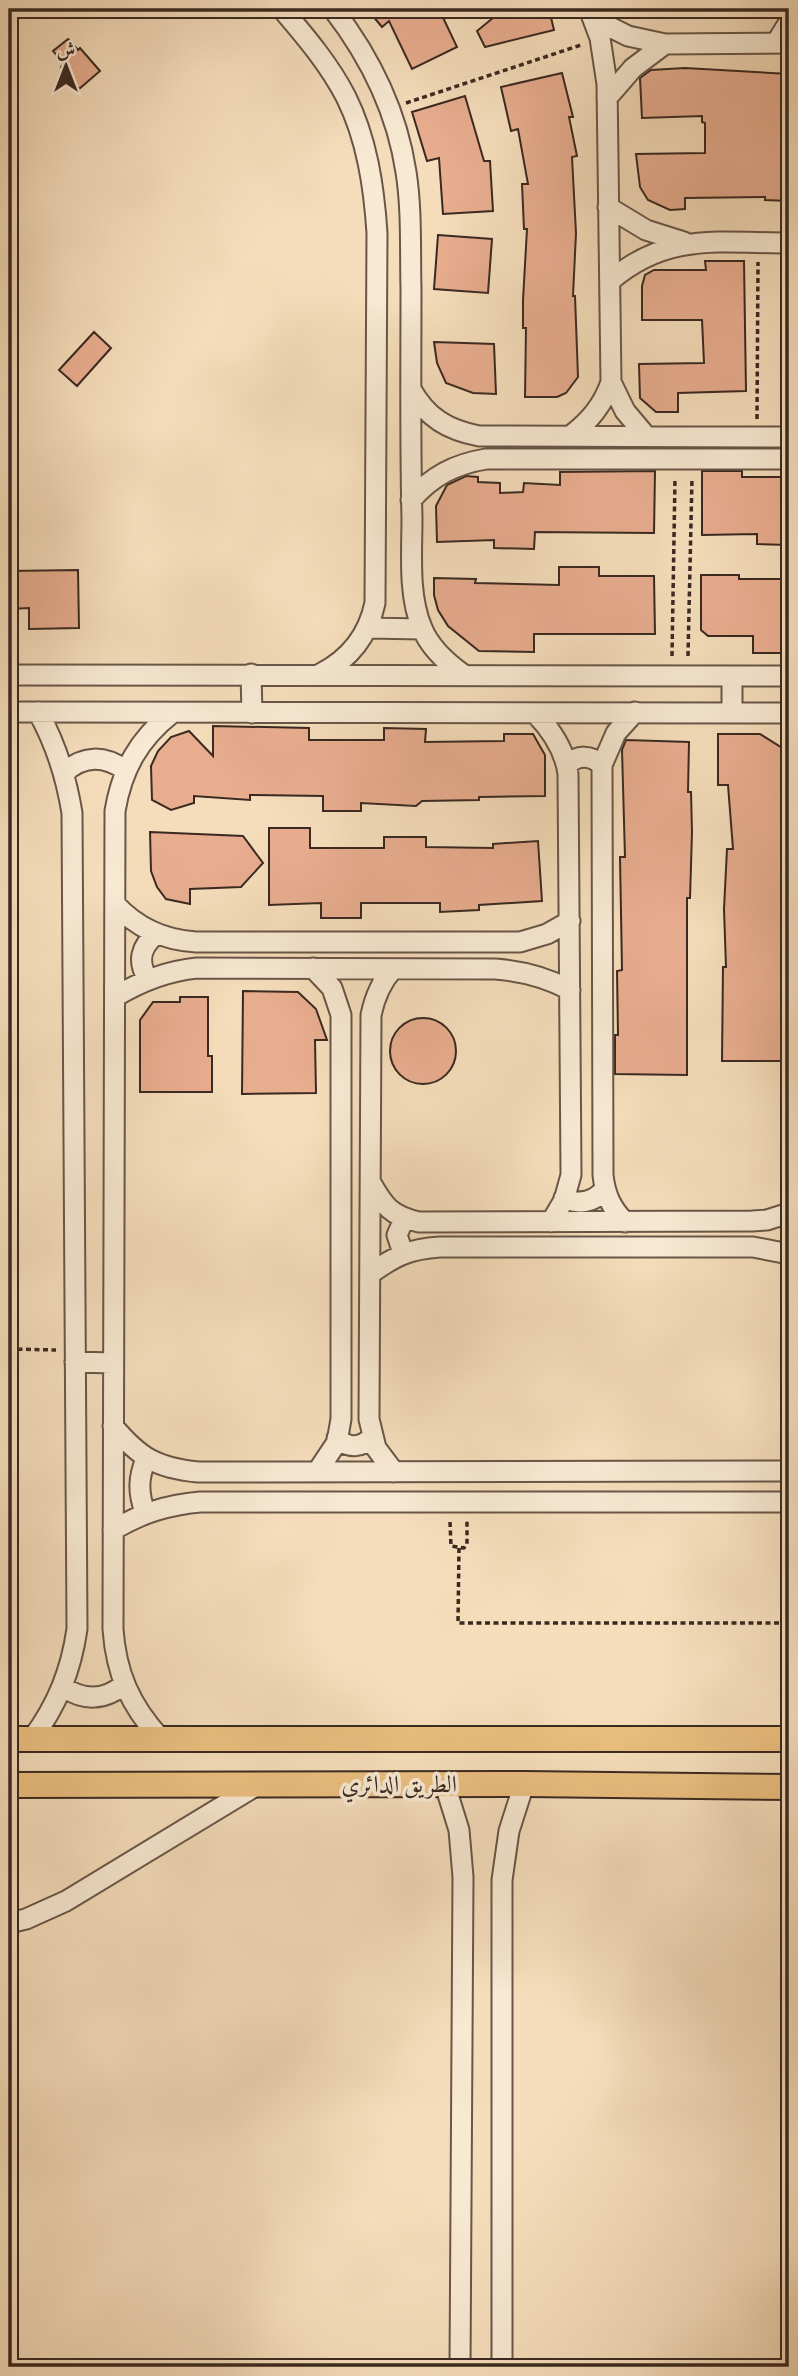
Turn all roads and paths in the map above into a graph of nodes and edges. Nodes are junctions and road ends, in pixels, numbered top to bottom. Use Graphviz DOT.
graph roads {
  1 [pos="282,9"];
  2 [pos="333,9"];
  3 [pos="594,22"];
  4 [pos="789,22"];
  5 [pos="783,43"];
  6 [pos="665,44"];
  7 [pos="607,98"];
  8 [pos="390,108"];
  9 [pos="608,207"];
  10 [pos="688,243"];
  11 [pos="758,243"];
  12 [pos="789,243"];
  13 [pos="610,281"];
  14 [pos="611,382"];
  15 [pos="411,389"];
  16 [pos="570,436"];
  17 [pos="646,436"];
  18 [pos="757,437"];
  19 [pos="789,437"];
  20 [pos="789,458"];
  21 [pos="683,459"];
  22 [pos="411,500"];
  23 [pos="368,628"];
  24 [pos="422,628"];
  25 [pos="251,674"];
  26 [pos="319,674"];
  27 [pos="9,675"];
  28 [pos="464,675"];
  29 [pos="680,676"];
  30 [pos="732,676"];
  31 [pos="789,676"];
  32 [pos="9,712"];
  33 [pos="38,712"];
  34 [pos="635,712"];
  35 [pos="172,713"];
  36 [pos="252,713"];
  37 [pos="732,713"];
  38 [pos="536,714"];
  39 [pos="788,714"];
  40 [pos="567,765"];
  41 [pos="602,765"];
  42 [pos="125,770"];
  43 [pos="64,773"];
  44 [pos="115,904"];
  45 [pos="570,921"];
  46 [pos="157,934"];
  47 [pos="520,942"];
  48 [pos="313,968"];
  49 [pos="393,969"];
  50 [pos="520,971"];
  51 [pos="148,979"];
  52 [pos="570,990"];
  53 [pos="115,997"];
  54 [pos="341,1014"];
  55 [pos="371,1014"];
  56 [pos="371,1183"];
  57 [pos="604,1190"];
  58 [pos="564,1198"];
  59 [pos="789,1213"];
  60 [pos="404,1219"];
  61 [pos="767,1220"];
  62 [pos="551,1222"];
  63 [pos="625,1222"];
  64 [pos="768,1248"];
  65 [pos="403,1253"];
  66 [pos="789,1254"];
  67 [pos="370,1274"];
  68 [pos="9,1349"];
  69 [pos="75,1356"];
  70 [pos="113,1363"];
  71 [pos="113,1426"];
  72 [pos="372,1437"];
  73 [pos="337,1438"];
  74 [pos="146,1459"];
  75 [pos="787,1469"];
  76 [pos="645,1471"];
  77 [pos="317,1472"];
  78 [pos="394,1472"];
  79 [pos="458,1502"];
  80 [pos="644,1502"];
  81 [pos="789,1502"];
  82 [pos="145,1512"];
  83 [pos="113,1530"];
  84 [pos="459,1548"];
  85 [pos="789,1623"];
  86 [pos="124,1684"];
  87 [pos="63,1688"];
  88 [pos="160,1738"];
  89 [pos="20,1739"];
  90 [pos="789,1739"];
  91 [pos="259,1784"];
  92 [pos="524,1784"];
  93 [pos="9,1785"];
  94 [pos="445,1785"];
  95 [pos="789,1787"];
  96 [pos="9,1923"];
  97 [pos="460,2367"];
  98 [pos="502,2367"];
  1 -- 23 [label="street"];
  2 -- 8 [label="street"];
  3 -- 6 [label="street"];
  3 -- 7 [label="street"];
  3 -- 8 [label="path"];
  4 -- 5 [label="street"];
  5 -- 6 [label="street"];
  6 -- 7 [label="street"];
  7 -- 9 [label="street"];
  8 -- 15 [label="street"];
  9 -- 10 [label="street"];
  9 -- 13 [label="street"];
  10 -- 11 [label="street"];
  10 -- 13 [label="street"];
  11 -- 12 [label="street"];
  11 -- 18 [label="path"];
  13 -- 14 [label="street"];
  14 -- 16 [label="street"];
  14 -- 17 [label="street"];
  15 -- 16 [label="street"];
  15 -- 22 [label="street"];
  16 -- 17 [label="street"];
  17 -- 18 [label="street"];
  18 -- 19 [label="street"];
  20 -- 21 [label="street"];
  21 -- 22 [label="street"];
  21 -- 29 [label="path"];
  21 -- 29 [label="path"];
  22 -- 24 [label="street"];
  23 -- 24 [label="street"];
  23 -- 26 [label="street"];
  24 -- 28 [label="street"];
  25 -- 26 [label="street"];
  25 -- 27 [label="street"];
  25 -- 36 [label="street"];
  26 -- 28 [label="street"];
  28 -- 29 [label="street"];
  29 -- 30 [label="street"];
  30 -- 31 [label="street"];
  30 -- 37 [label="street"];
  32 -- 33 [label="street"];
  33 -- 35 [label="street"];
  33 -- 43 [label="street"];
  34 -- 37 [label="street"];
  34 -- 38 [label="street"];
  34 -- 41 [label="street"];
  35 -- 36 [label="street"];
  35 -- 42 [label="street"];
  36 -- 38 [label="street"];
  37 -- 39 [label="street"];
  38 -- 40 [label="street"];
  40 -- 41 [label="street"];
  40 -- 45 [label="street"];
  41 -- 57 [label="street"];
  42 -- 43 [label="street"];
  42 -- 44 [label="street"];
  43 -- 69 [label="street"];
  44 -- 46 [label="street"];
  44 -- 53 [label="street"];
  45 -- 47 [label="street"];
  45 -- 52 [label="street"];
  46 -- 47 [label="street"];
  46 -- 51 [label="street"];
  47 -- 50 [label="street"];
  48 -- 49 [label="street"];
  48 -- 51 [label="street"];
  48 -- 54 [label="street"];
  49 -- 50 [label="street"];
  49 -- 55 [label="street"];
  50 -- 52 [label="street"];
  51 -- 53 [label="street"];
  52 -- 58 [label="street"];
  53 -- 70 [label="street"];
  54 -- 55 [label="street"];
  54 -- 73 [label="street"];
  55 -- 56 [label="street"];
  56 -- 60 [label="street"];
  56 -- 67 [label="street"];
  57 -- 58 [label="street"];
  57 -- 63 [label="street"];
  58 -- 62 [label="street"];
  59 -- 61 [label="street"];
  60 -- 62 [label="street"];
  60 -- 65 [label="street"];
  61 -- 63 [label="street"];
  61 -- 64 [label="street"];
  62 -- 63 [label="street"];
  64 -- 65 [label="street"];
  64 -- 66 [label="street"];
  65 -- 67 [label="street"];
  67 -- 72 [label="street"];
  68 -- 69 [label="path"];
  69 -- 70 [label="street"];
  69 -- 87 [label="street"];
  70 -- 71 [label="street"];
  71 -- 74 [label="street"];
  71 -- 83 [label="street"];
  72 -- 73 [label="street"];
  72 -- 78 [label="street"];
  73 -- 77 [label="street"];
  74 -- 77 [label="street"];
  74 -- 82 [label="street"];
  75 -- 76 [label="street"];
  76 -- 78 [label="street"];
  76 -- 80 [label="street"];
  77 -- 78 [label="street"];
  79 -- 80 [label="street"];
  79 -- 82 [label="street"];
  79 -- 84 [label="path"];
  79 -- 84 [label="path"];
  80 -- 81 [label="street"];
  82 -- 83 [label="street"];
  83 -- 86 [label="street"];
  84 -- 85 [label="path"];
  86 -- 87 [label="street"];
  86 -- 88 [label="street"];
  87 -- 89 [label="street"];
  88 -- 89 [label="main road, الطريق الدائري"];
  88 -- 90 [label="main road, الطريق الدائري"];
  91 -- 93 [label="main road, الطريق الدائري"];
  91 -- 94 [label="main road, الطريق الدائري"];
  91 -- 96 [label="street"];
  92 -- 94 [label="main road, الطريق الدائري"];
  92 -- 95 [label="main road, الطريق الدائري"];
  92 -- 98 [label="street"];
  94 -- 97 [label="street"];
}
